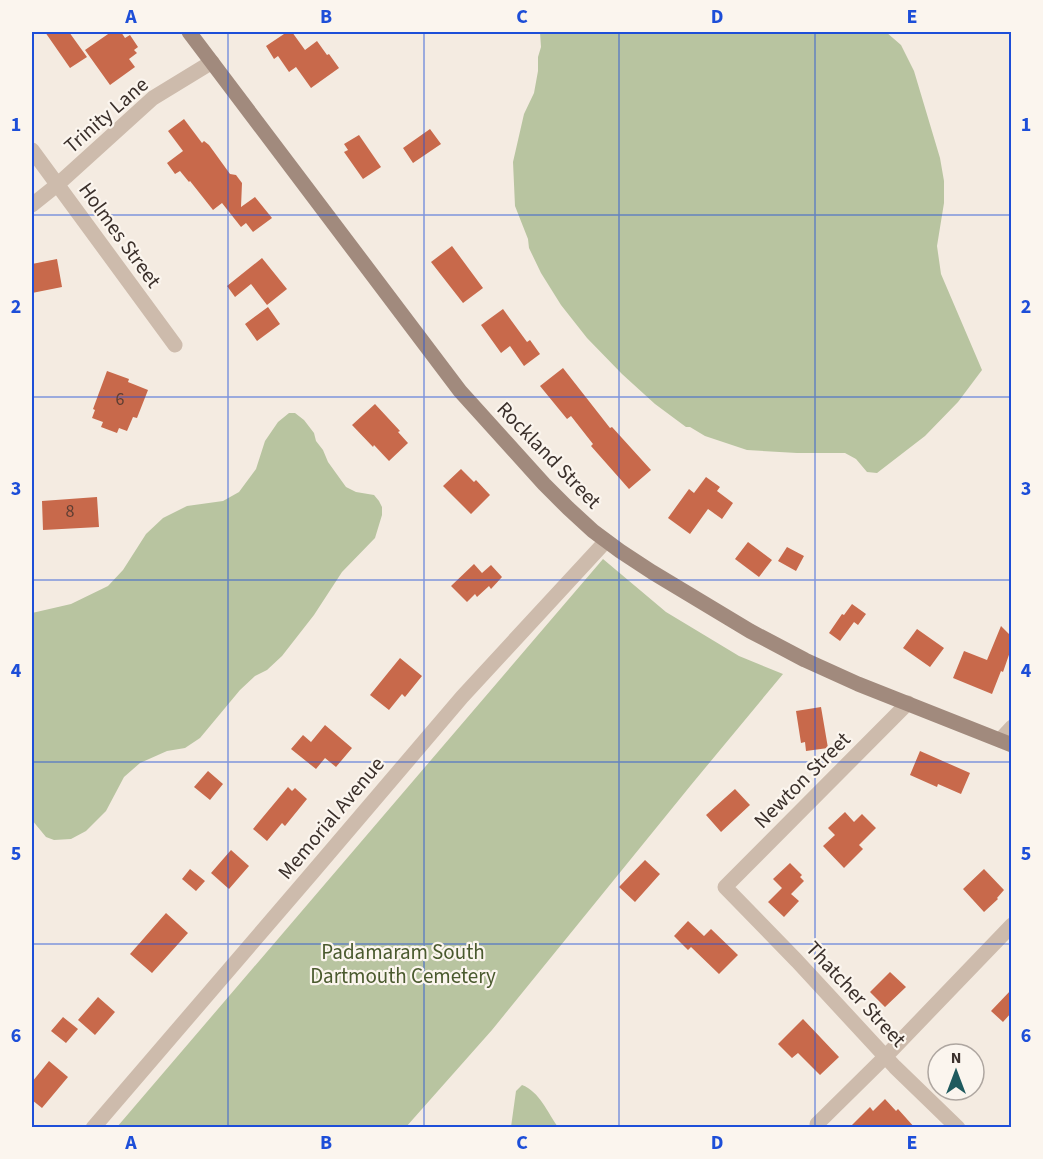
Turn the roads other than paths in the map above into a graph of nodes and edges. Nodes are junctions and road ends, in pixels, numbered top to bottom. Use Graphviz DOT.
graph roads {
  1 [pos="189,32"];
  2 [pos="212,62"];
  3 [pos="32,150"];
  4 [pos="57,185"];
  5 [pos="32,205"];
  6 [pos="175,345"];
  7 [pos="606,541"];
  8 [pos="908,703"];
  9 [pos="1011,727"];
  10 [pos="1006,742"];
  11 [pos="725,887"];
  12 [pos="1011,925"];
  13 [pos="886,1056"];
  14 [pos="817,1124"];
  15 [pos="93,1128"];
  16 [pos="958,1128"];
  1 -- 2 [label="street, Rockland Street"];
  2 -- 4 [label="street, Trinity Lane"];
  2 -- 7 [label="street, Rockland Street"];
  3 -- 4 [label="street, Holmes Street"];
  4 -- 5 [label="street, Trinity Lane"];
  4 -- 6 [label="street, Holmes Street"];
  7 -- 8 [label="street, Rockland Street"];
  7 -- 15 [label="street, Memorial Avenue"];
  8 -- 10 [label="street, Rockland Street"];
  8 -- 11 [label="street, Newton Street"];
  9 -- 10 [label="street"];
  11 -- 13 [label="street, Thatcher Street"];
  12 -- 13 [label="street"];
  13 -- 14 [label="street"];
  13 -- 16 [label="street, Thatcher Street"];
}
